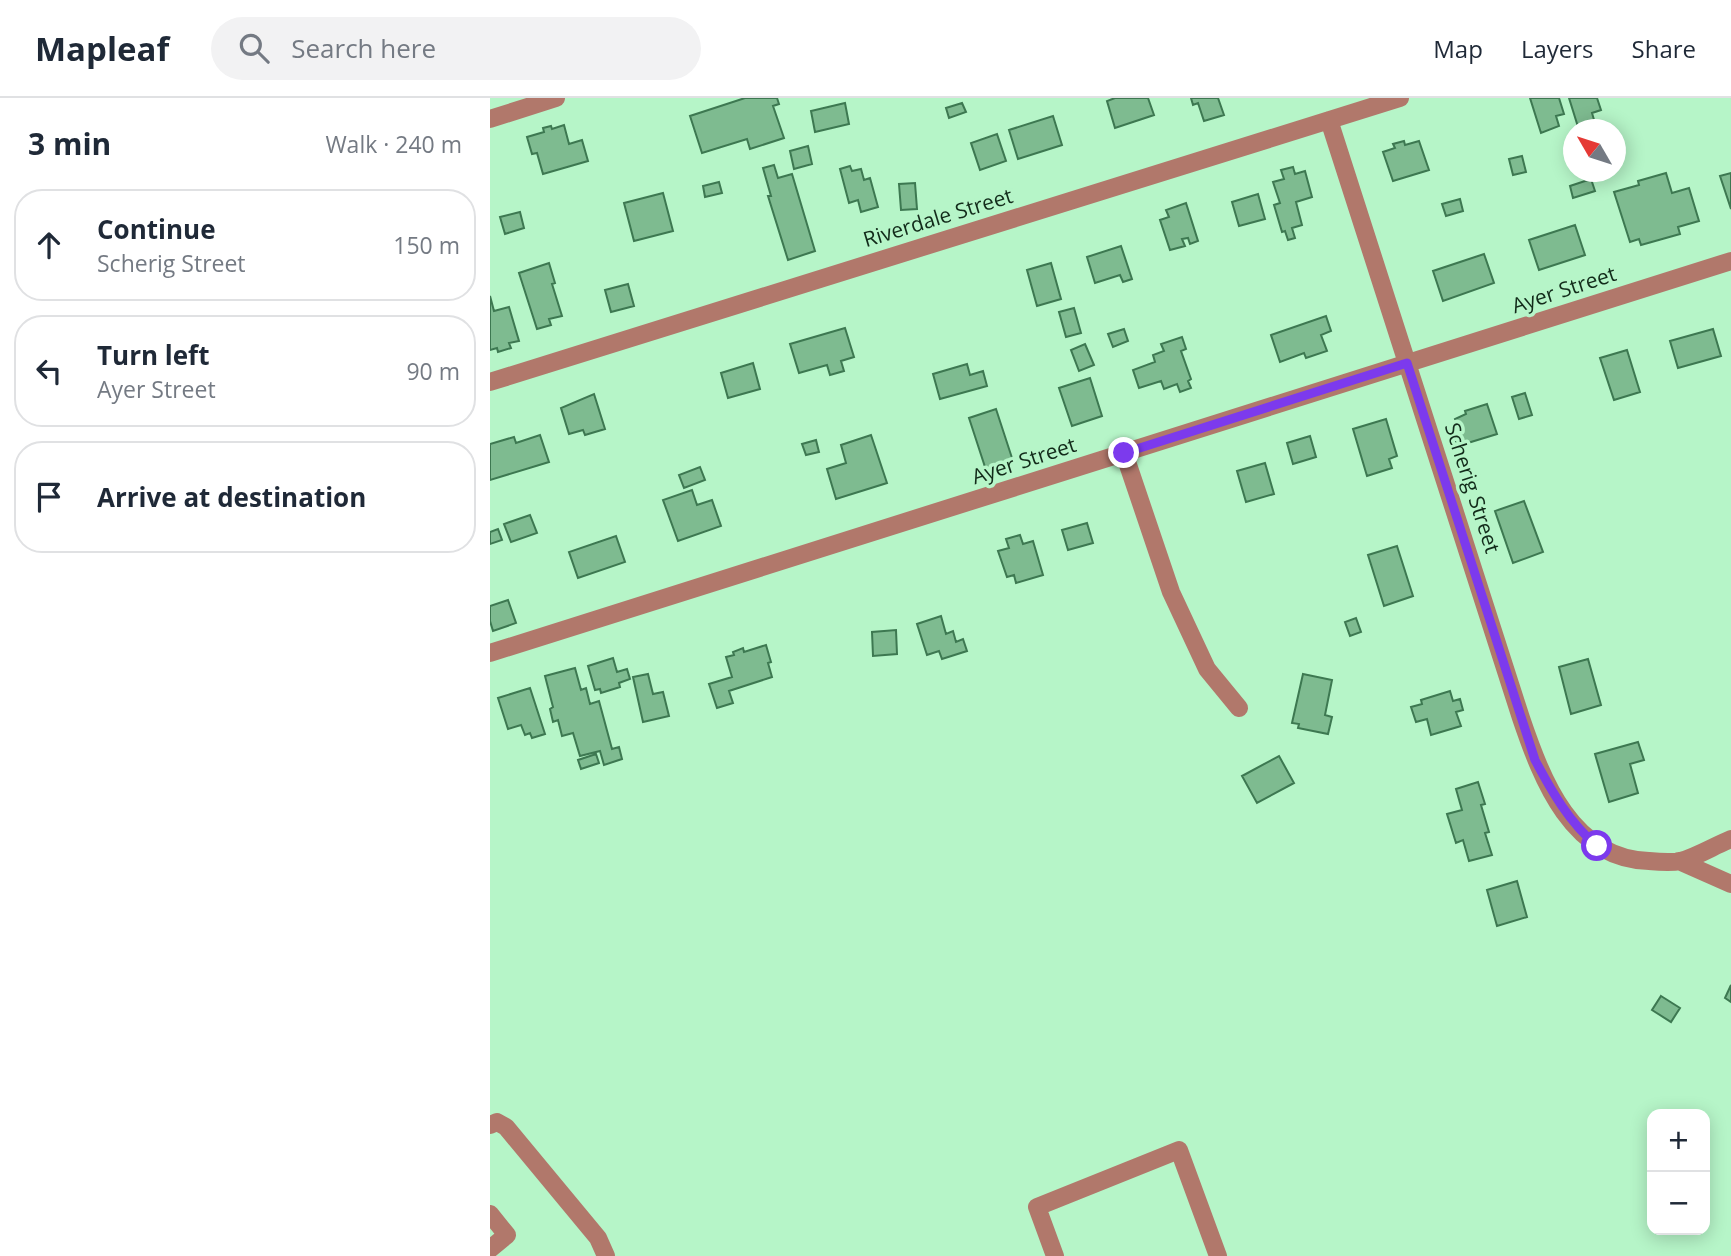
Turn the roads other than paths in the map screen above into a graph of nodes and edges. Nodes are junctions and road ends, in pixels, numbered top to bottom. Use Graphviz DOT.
graph roads {
  1 [pos="556,98"];
  2 [pos="1400,98"];
  3 [pos="490,119"];
  4 [pos="1329,120"];
  5 [pos="1731,261"];
  6 [pos="1407,363"];
  7 [pos="490,382"];
  8 [pos="1124,453"];
  9 [pos="490,653"];
  10 [pos="1239,708"];
  11 [pos="1731,839"];
  12 [pos="1679,861"];
  13 [pos="1731,884"];
  14 [pos="490,1125"];
  15 [pos="490,1214"];
  16 [pos="490,1249"];
  17 [pos="606,1256"];
  18 [pos="1055,1256"];
  19 [pos="1218,1256"];
  1 -- 3 [label="street"];
  2 -- 4 [label="street, Riverdale Street"];
  4 -- 6 [label="street, Scherig Street"];
  4 -- 7 [label="street, Riverdale Street"];
  5 -- 6 [label="street, Ayer Street"];
  6 -- 8 [label="street, Ayer Street"];
  6 -- 12 [label="street, Scherig Street"];
  8 -- 9 [label="street, Ayer Street"];
  8 -- 10 [label="street"];
  11 -- 12 [label="street"];
  12 -- 13 [label="street"];
  14 -- 17 [label="street"];
  15 -- 16 [label="street"];
  18 -- 19 [label="street"];
}
